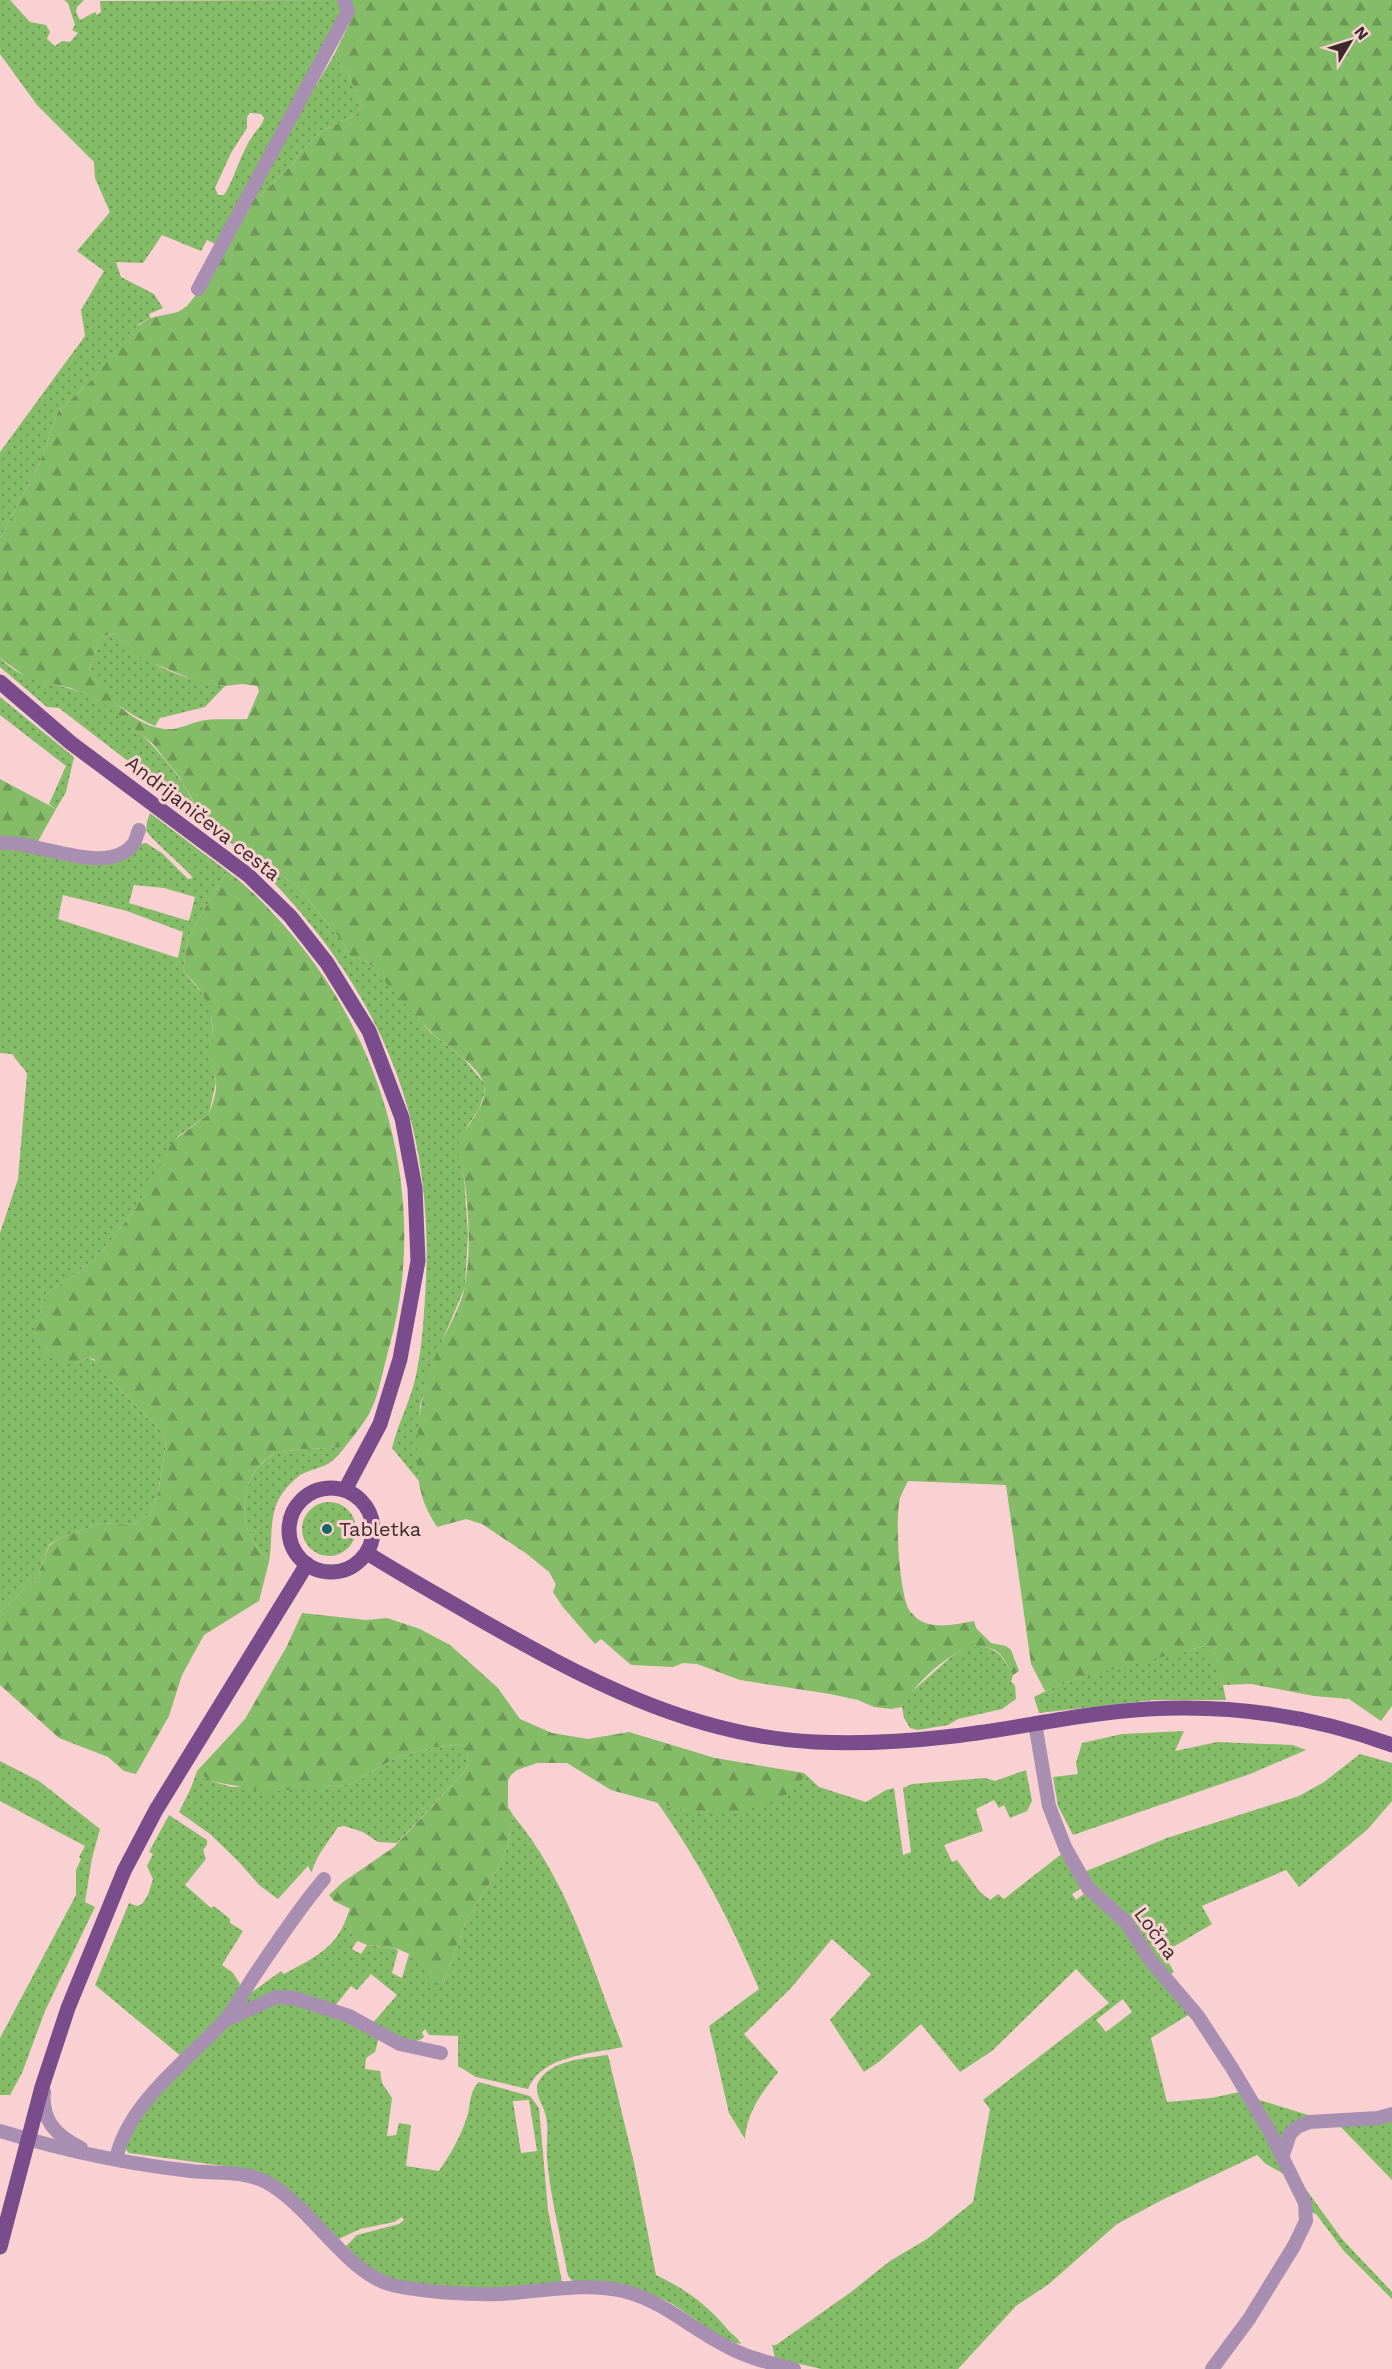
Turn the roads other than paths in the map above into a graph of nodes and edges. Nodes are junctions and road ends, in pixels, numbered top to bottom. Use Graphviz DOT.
graph roads {
  1 [pos="344,0"];
  2 [pos="198,289"];
  3 [pos="0,682"];
  4 [pos="139,830"];
  5 [pos="0,843"];
  6 [pos="345,1490"];
  7 [pos="367,1553"];
  8 [pos="307,1564"];
  9 [pos="1035,1723"];
  10 [pos="1392,1744"];
  11 [pos="324,1879"];
  12 [pos="224,2021"];
  13 [pos="55,2047"];
  14 [pos="441,2053"];
  15 [pos="1392,2114"];
  16 [pos="0,2131"];
  17 [pos="27,2140"];
  18 [pos="1282,2155"];
  19 [pos="96,2156"];
  20 [pos="116,2159"];
  21 [pos="0,2247"];
  22 [pos="794,2369"];
  23 [pos="1212,2369"];
  1 -- 2 [label="street"];
  3 -- 6 [label="main road, Andrijaničeva cesta"];
  4 -- 5 [label="street"];
  6 -- 7 [label="main road"];
  6 -- 8 [label="main road"];
  7 -- 8 [label="main road"];
  7 -- 9 [label="main road"];
  8 -- 13 [label="main road"];
  9 -- 10 [label="main road"];
  9 -- 18 [label="street, Ločna"];
  11 -- 12 [label="street"];
  12 -- 14 [label="street"];
  12 -- 20 [label="street"];
  13 -- 17 [label="main road"];
  13 -- 19 [label="street"];
  15 -- 18 [label="street"];
  16 -- 17 [label="street"];
  17 -- 19 [label="street"];
  17 -- 21 [label="main road"];
  18 -- 23 [label="street, Ločna"];
  19 -- 20 [label="street"];
  20 -- 22 [label="street"];
}
